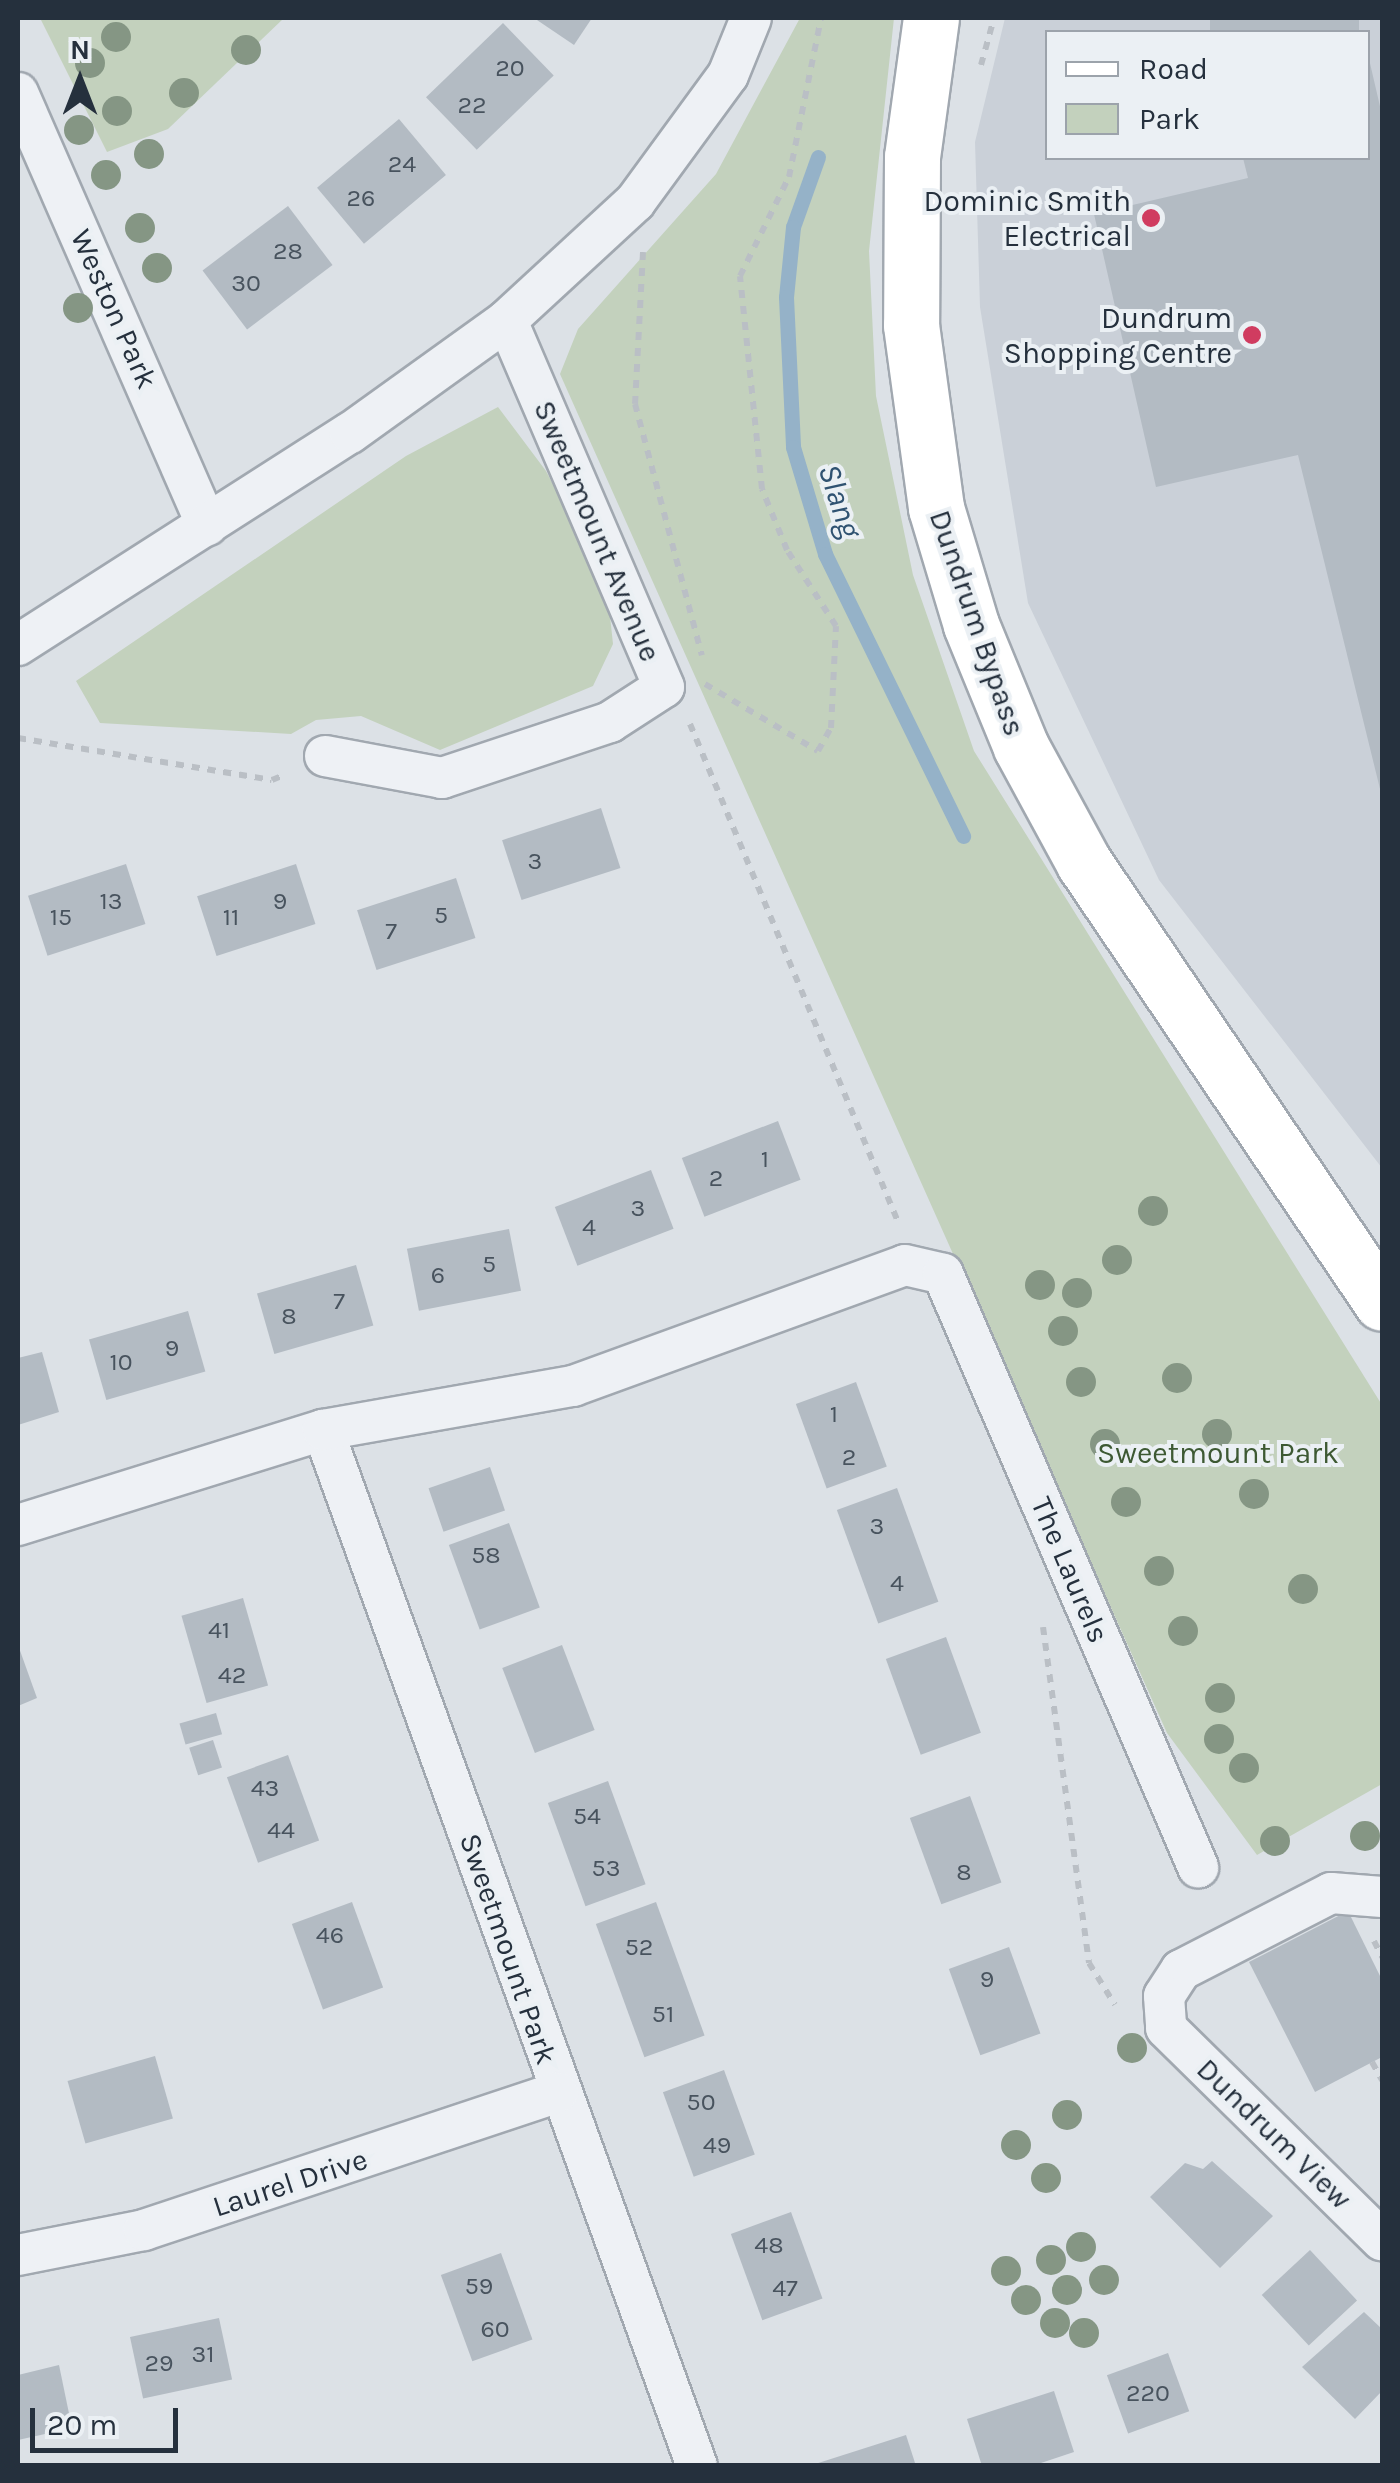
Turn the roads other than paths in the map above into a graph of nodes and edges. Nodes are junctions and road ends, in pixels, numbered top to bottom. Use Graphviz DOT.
graph roads {
  1 [pos="752,18"];
  2 [pos="931,18"];
  3 [pos="18,93"];
  4 [pos="507,320"];
  5 [pos="207,526"];
  6 [pos="18,645"];
  7 [pos="325,756"];
  8 [pos="1382,1303"];
  9 [pos="323,1430"];
  10 [pos="18,1525"];
  11 [pos="1198,1867"];
  12 [pos="1382,1897"];
  13 [pos="558,2092"];
  14 [pos="1382,2240"];
  15 [pos="18,2255"];
  16 [pos="697,2466"];
  1 -- 4 [label="street"];
  2 -- 8 [label="main road, Dundrum Bypass"];
  3 -- 5 [label="street, Weston Park"];
  4 -- 5 [label="street"];
  4 -- 7 [label="street, Sweetmount Avenue"];
  5 -- 6 [label="street"];
  9 -- 10 [label="street"];
  9 -- 11 [label="street, The Laurels"];
  9 -- 13 [label="street, Sweetmount Park"];
  12 -- 14 [label="street, Dundrum View"];
  13 -- 15 [label="street, Laurel Drive"];
  13 -- 16 [label="street, Sweetmount Park"];
}
